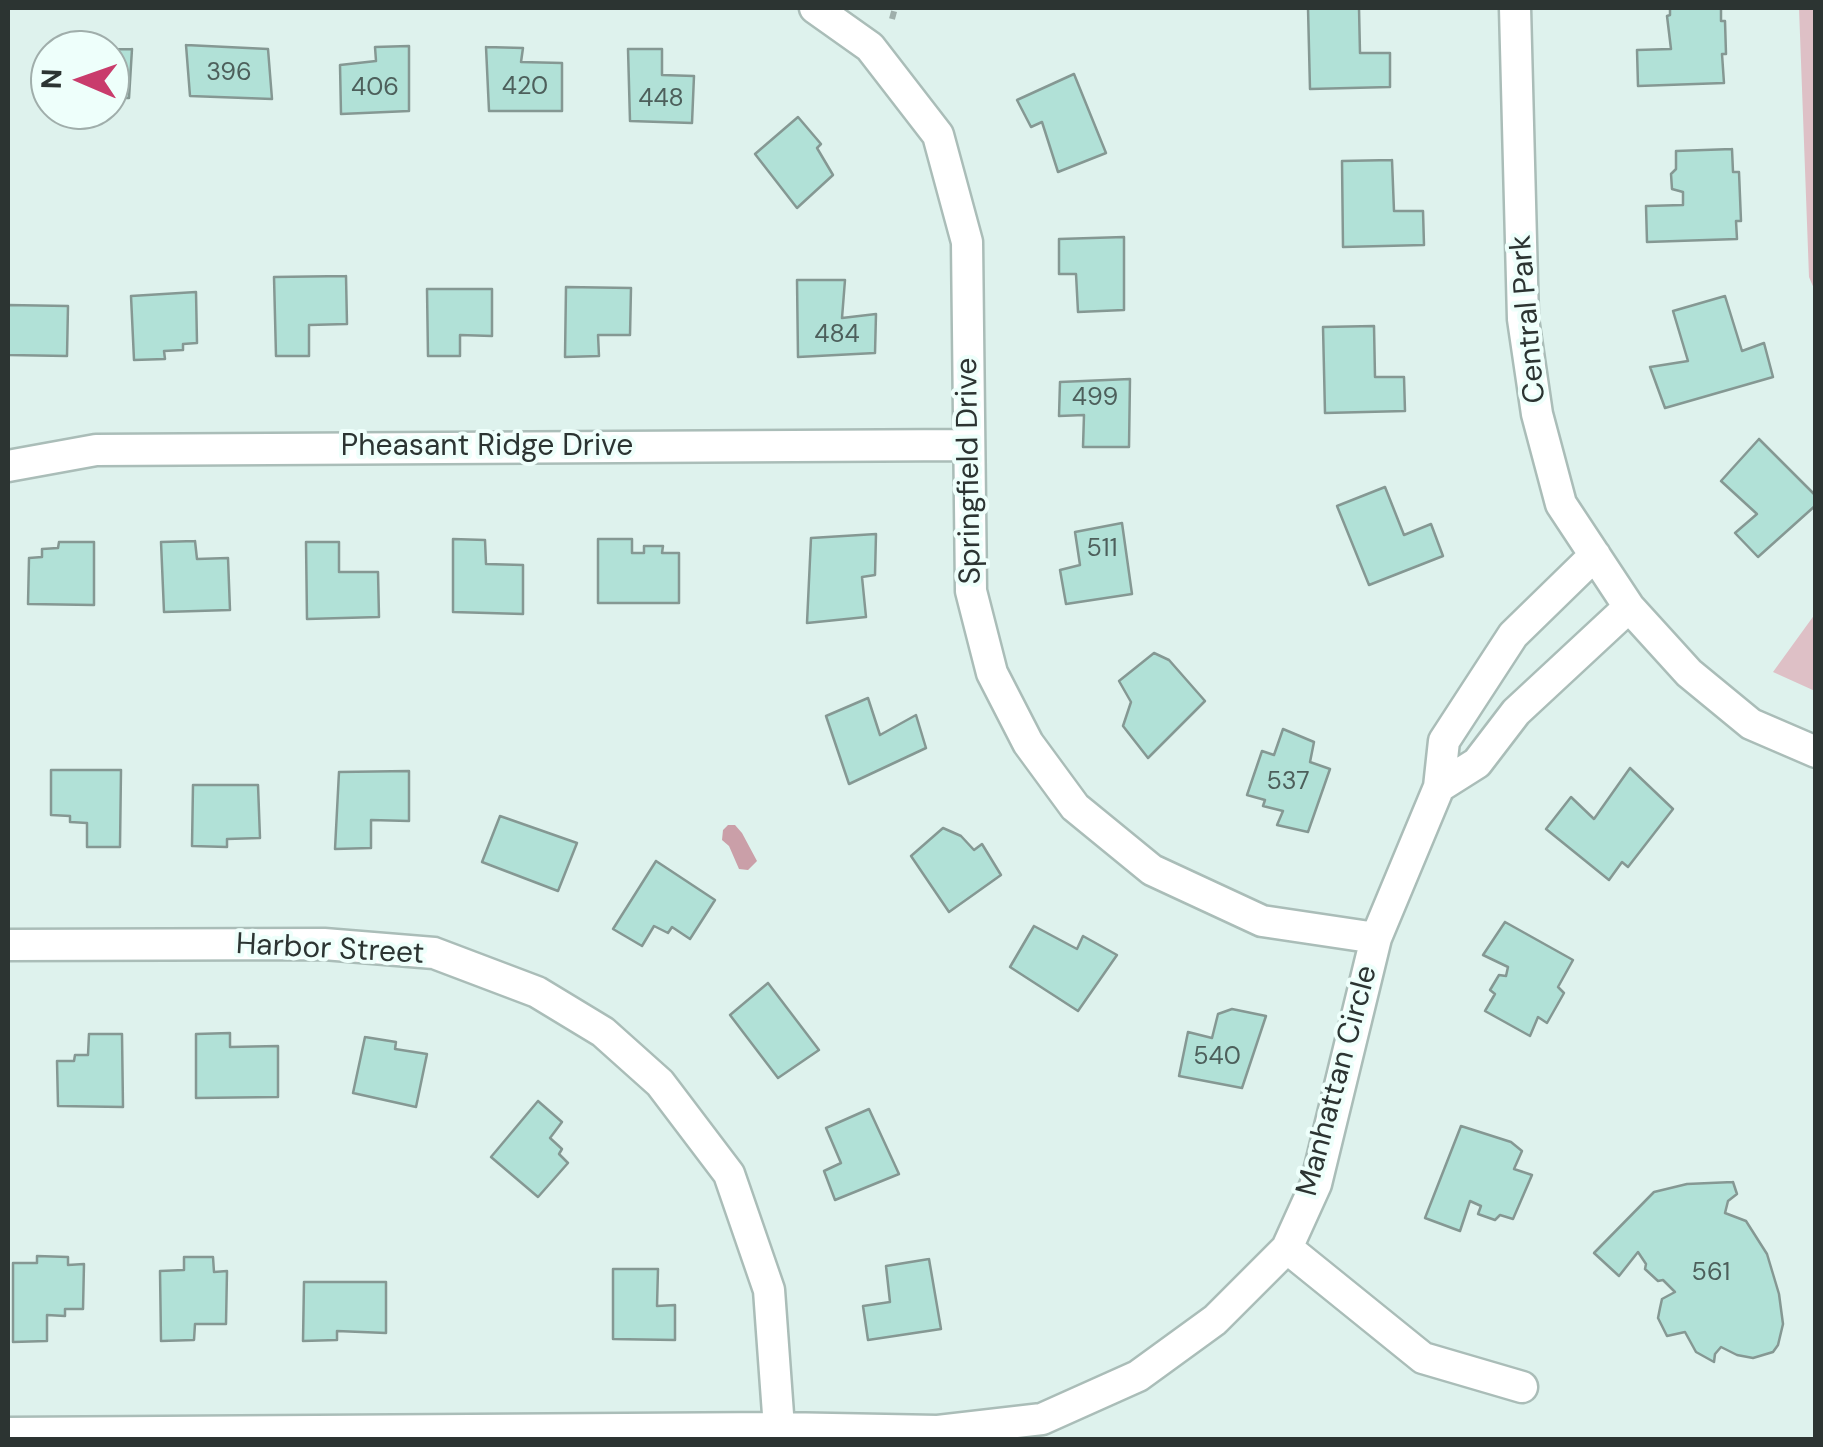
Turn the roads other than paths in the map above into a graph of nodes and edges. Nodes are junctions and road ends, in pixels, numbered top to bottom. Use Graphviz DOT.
graph roads {
  1 [pos="815,8"];
  2 [pos="1516,8"];
  3 [pos="967,445"];
  4 [pos="8,466"];
  5 [pos="1594,555"];
  6 [pos="1629,607"];
  7 [pos="1816,752"];
  8 [pos="1438,787"];
  9 [pos="1376,938"];
  10 [pos="8,945"];
  11 [pos="1287,1248"];
  12 [pos="1522,1388"];
  13 [pos="779,1428"];
  14 [pos="8,1433"];
  1 -- 3 [label="street, Springfield Drive"];
  2 -- 5 [label="street, Central Park"];
  3 -- 4 [label="street, Pheasant Ridge Drive"];
  3 -- 9 [label="street, Springfield Drive"];
  5 -- 6 [label="street, Central Park"];
  5 -- 8 [label="street, Manhattan Circle"];
  6 -- 7 [label="street, Central Park"];
  6 -- 8 [label="street"];
  8 -- 9 [label="street, Manhattan Circle"];
  9 -- 11 [label="street, Manhattan Circle"];
  10 -- 13 [label="street, Harbor Street"];
  11 -- 12 [label="street"];
  11 -- 13 [label="street, Manhattan Circle"];
  13 -- 14 [label="street, Manhattan Circle"];
}
